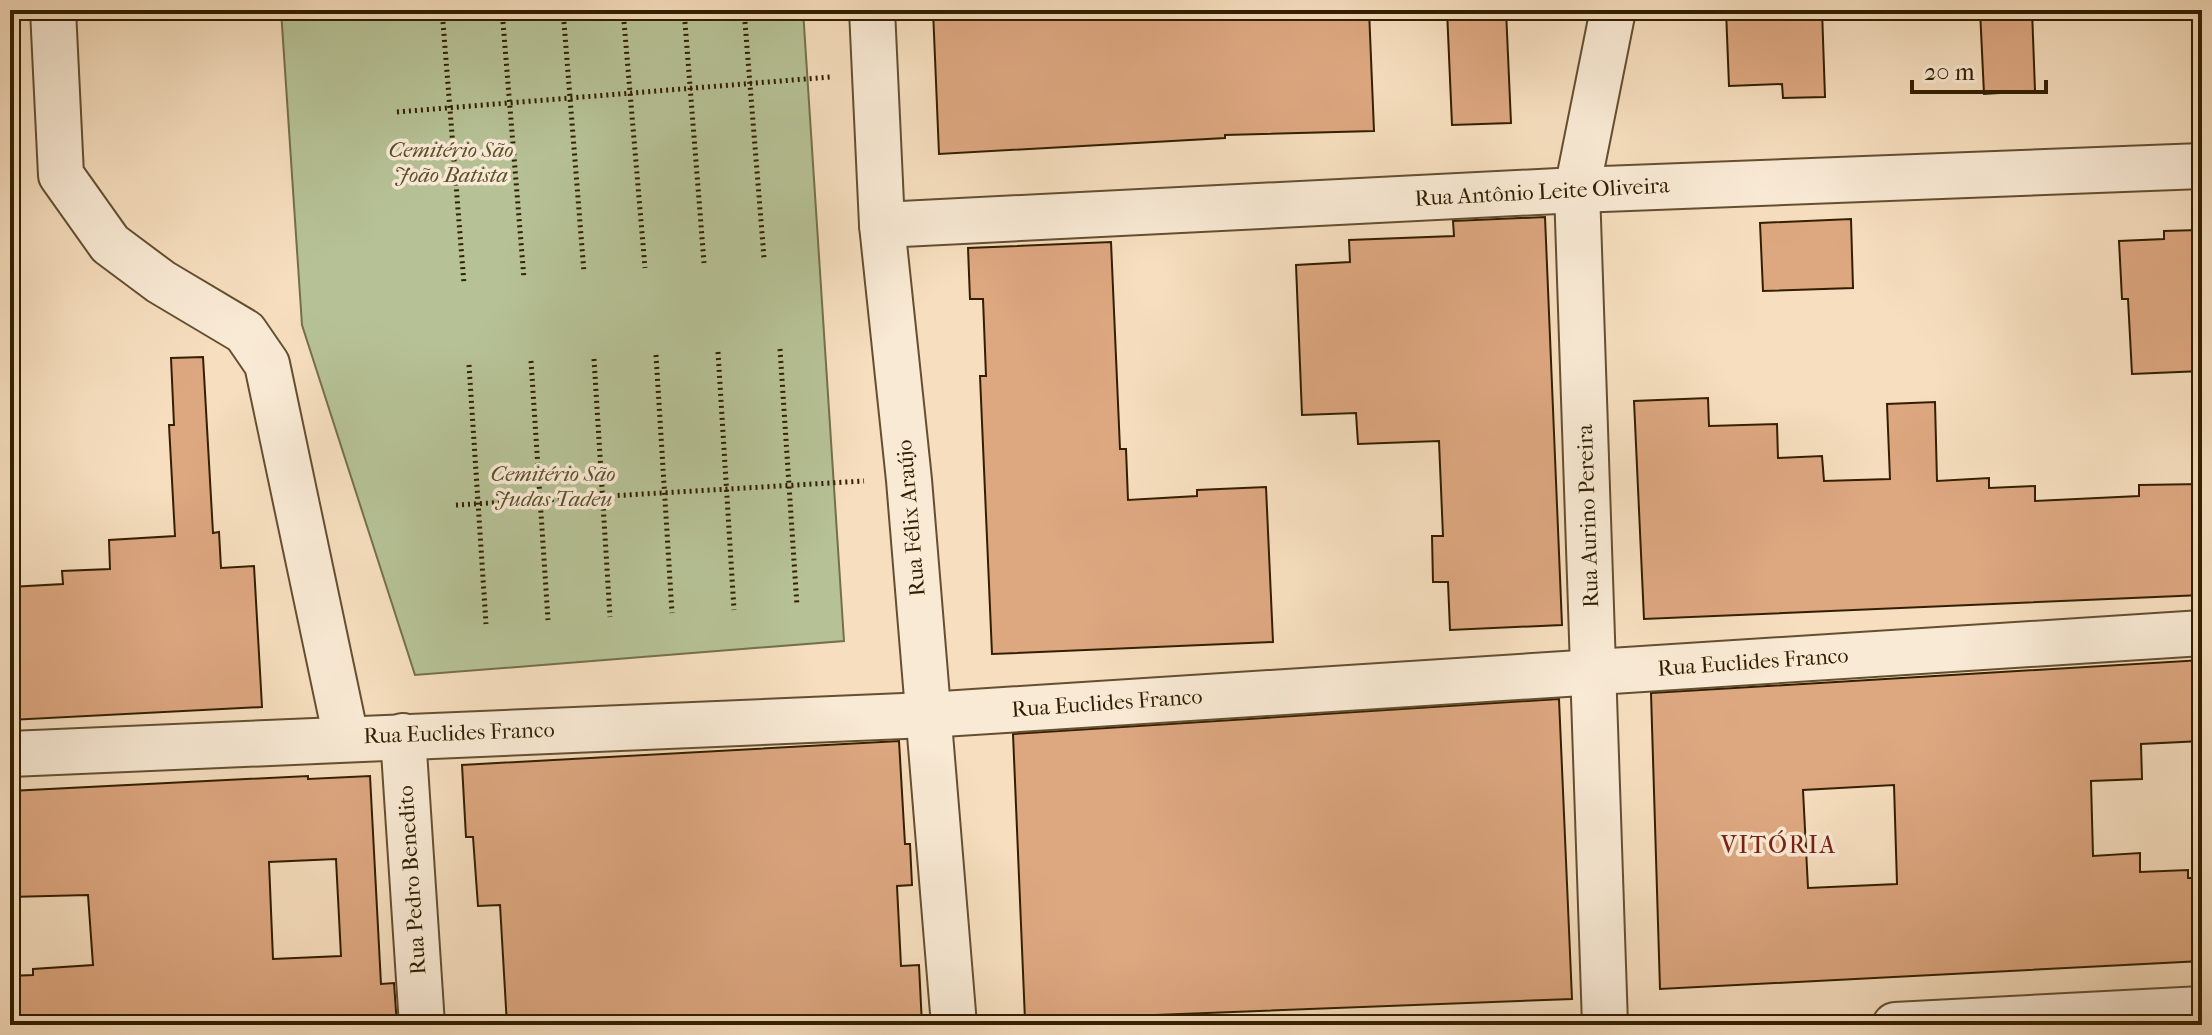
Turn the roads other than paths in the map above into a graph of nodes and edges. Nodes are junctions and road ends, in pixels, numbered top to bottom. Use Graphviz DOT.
graph roads {
  1 [pos="53,10"];
  2 [pos="872,10"];
  3 [pos="1613,10"];
  4 [pos="2202,166"];
  5 [pos="1577,190"];
  6 [pos="882,225"];
  7 [pos="2202,633"];
  8 [pos="1593,672"];
  9 [pos="927,715"];
  10 [pos="403,736"];
  11 [pos="346,738"];
  12 [pos="10,754"];
  13 [pos="2202,1009"];
  14 [pos="422,1025"];
  15 [pos="954,1025"];
  16 [pos="1605,1025"];
  17 [pos="1895,1025"];
  1 -- 11 [label="street"];
  2 -- 6 [label="street, Rua Félix Araújo"];
  3 -- 5 [label="street, Rua Aurino Pereira"];
  4 -- 5 [label="street, Rua Antônio Leite Oliveira"];
  5 -- 6 [label="street, Rua Antônio Leite Oliveira"];
  5 -- 8 [label="street, Rua Aurino Pereira"];
  6 -- 9 [label="street, Rua Félix Araújo"];
  7 -- 8 [label="street, Rua Euclides Franco"];
  8 -- 9 [label="street, Rua Euclides Franco"];
  8 -- 16 [label="street, Rua Aurino Pereira"];
  9 -- 10 [label="street, Rua Euclides Franco"];
  9 -- 15 [label="street, Rua Félix Araújo"];
  10 -- 11 [label="street, Rua Euclides Franco"];
  10 -- 14 [label="street, Rua Pedro Benedito"];
  11 -- 12 [label="street, Rua Euclides Franco"];
  13 -- 17 [label="street"];
}
